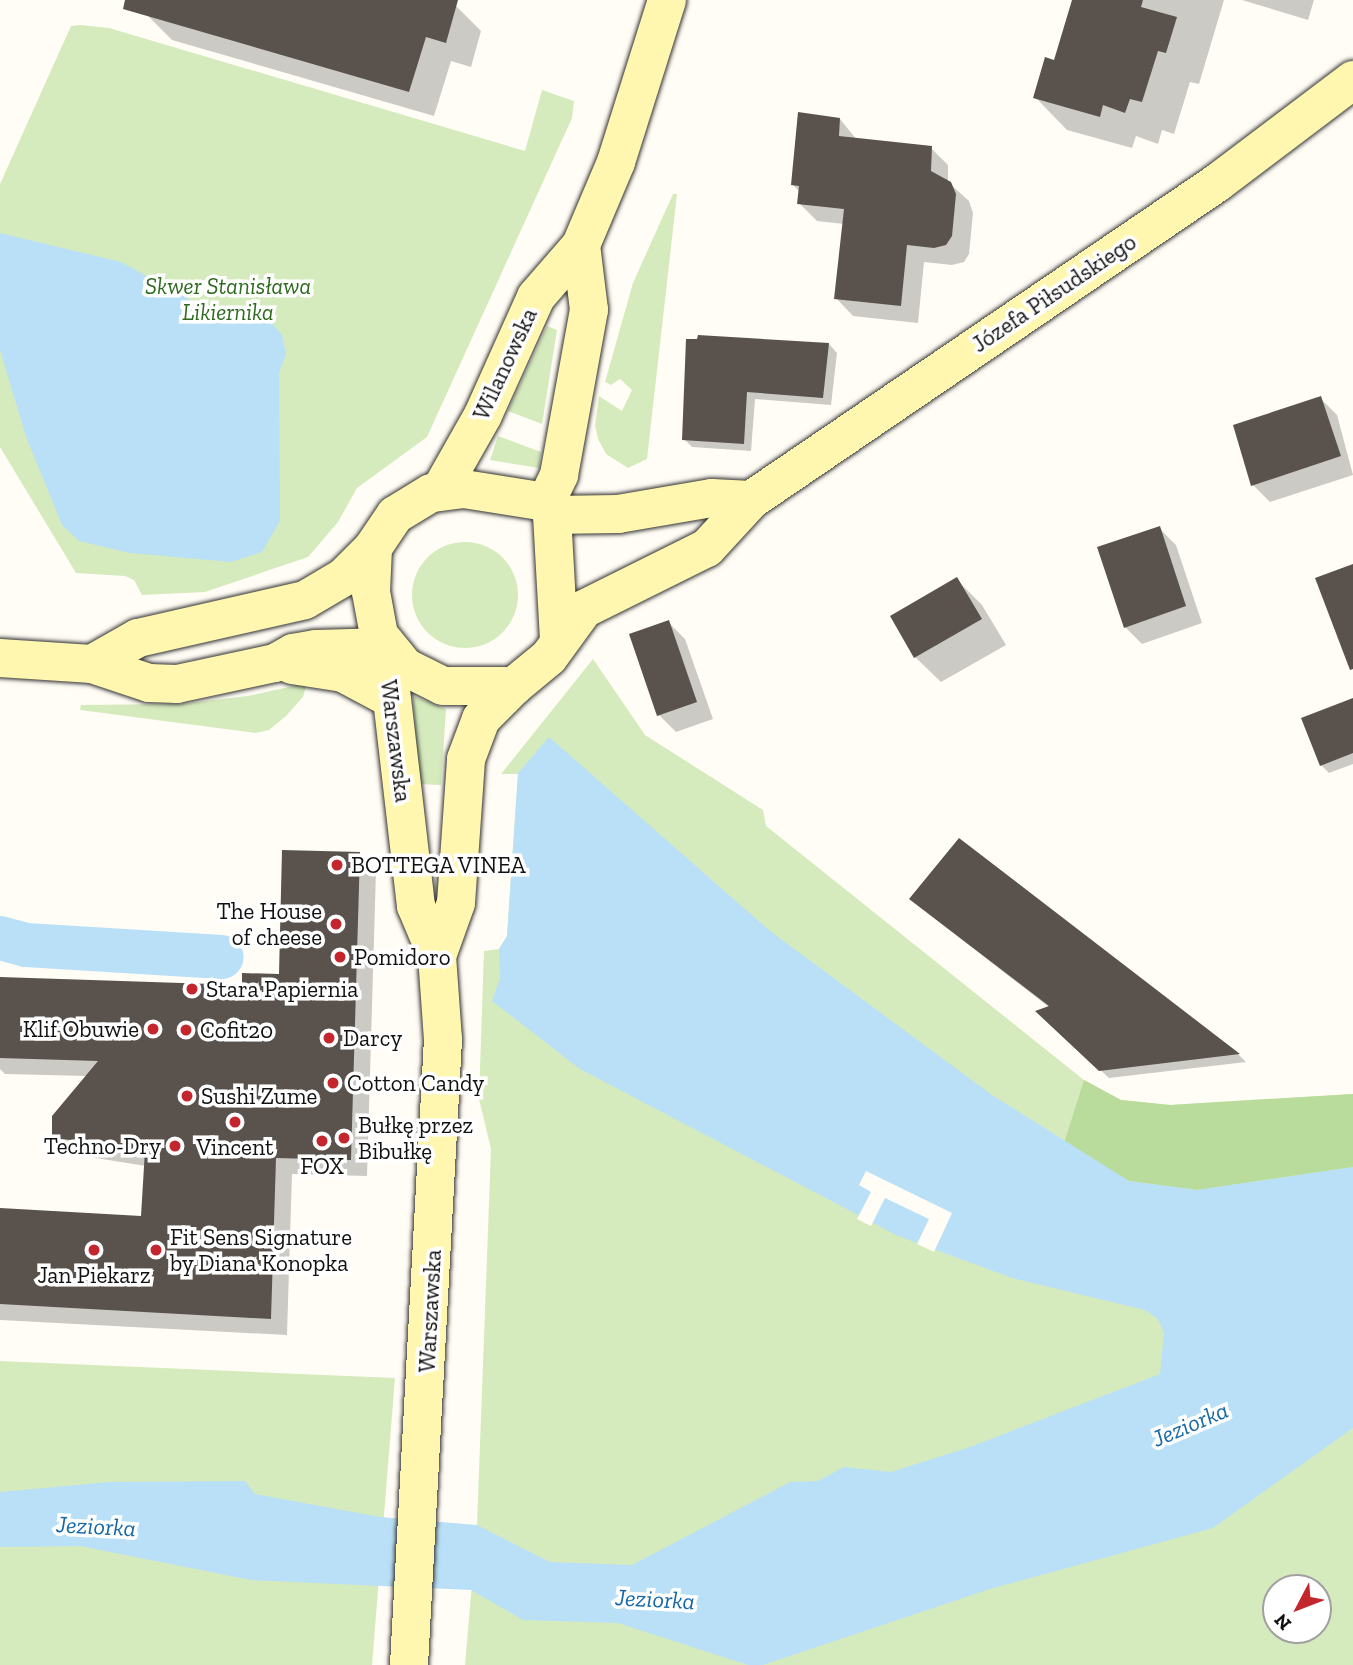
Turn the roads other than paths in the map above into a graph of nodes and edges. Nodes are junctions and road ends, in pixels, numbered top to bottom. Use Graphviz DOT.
graph roads {
  1 [pos="667,0"];
  2 [pos="1353,80"];
  3 [pos="581,245"];
  4 [pos="440,491"];
  5 [pos="751,500"];
  6 [pos="549,508"];
  7 [pos="373,548"];
  8 [pos="559,639"];
  9 [pos="386,647"];
  10 [pos="0,658"];
  11 [pos="275,663"];
  12 [pos="92,664"];
  13 [pos="513,686"];
  14 [pos="388,697"];
  15 [pos="437,956"];
  16 [pos="409,1665"];
  1 -- 3 [label="main road, Wilanowska"];
  2 -- 5 [label="main road, Józefa Piłsudskiego"];
  3 -- 4 [label="main road, Wilanowska"];
  3 -- 6 [label="main road, Wilanowska"];
  4 -- 6 [label="main road"];
  4 -- 7 [label="main road"];
  5 -- 6 [label="main road"];
  5 -- 8 [label="main road, Józefa Piłsudskiego"];
  6 -- 8 [label="main road"];
  7 -- 9 [label="main road"];
  7 -- 12 [label="main road"];
  8 -- 13 [label="main road"];
  9 -- 11 [label="main road"];
  9 -- 13 [label="main road"];
  9 -- 14 [label="main road, Warszawska"];
  10 -- 12 [label="main road"];
  11 -- 12 [label="main road"];
  11 -- 14 [label="main road"];
  13 -- 15 [label="main road, Warszawska"];
  14 -- 15 [label="main road, Warszawska"];
  15 -- 16 [label="main road, Warszawska"];
}
